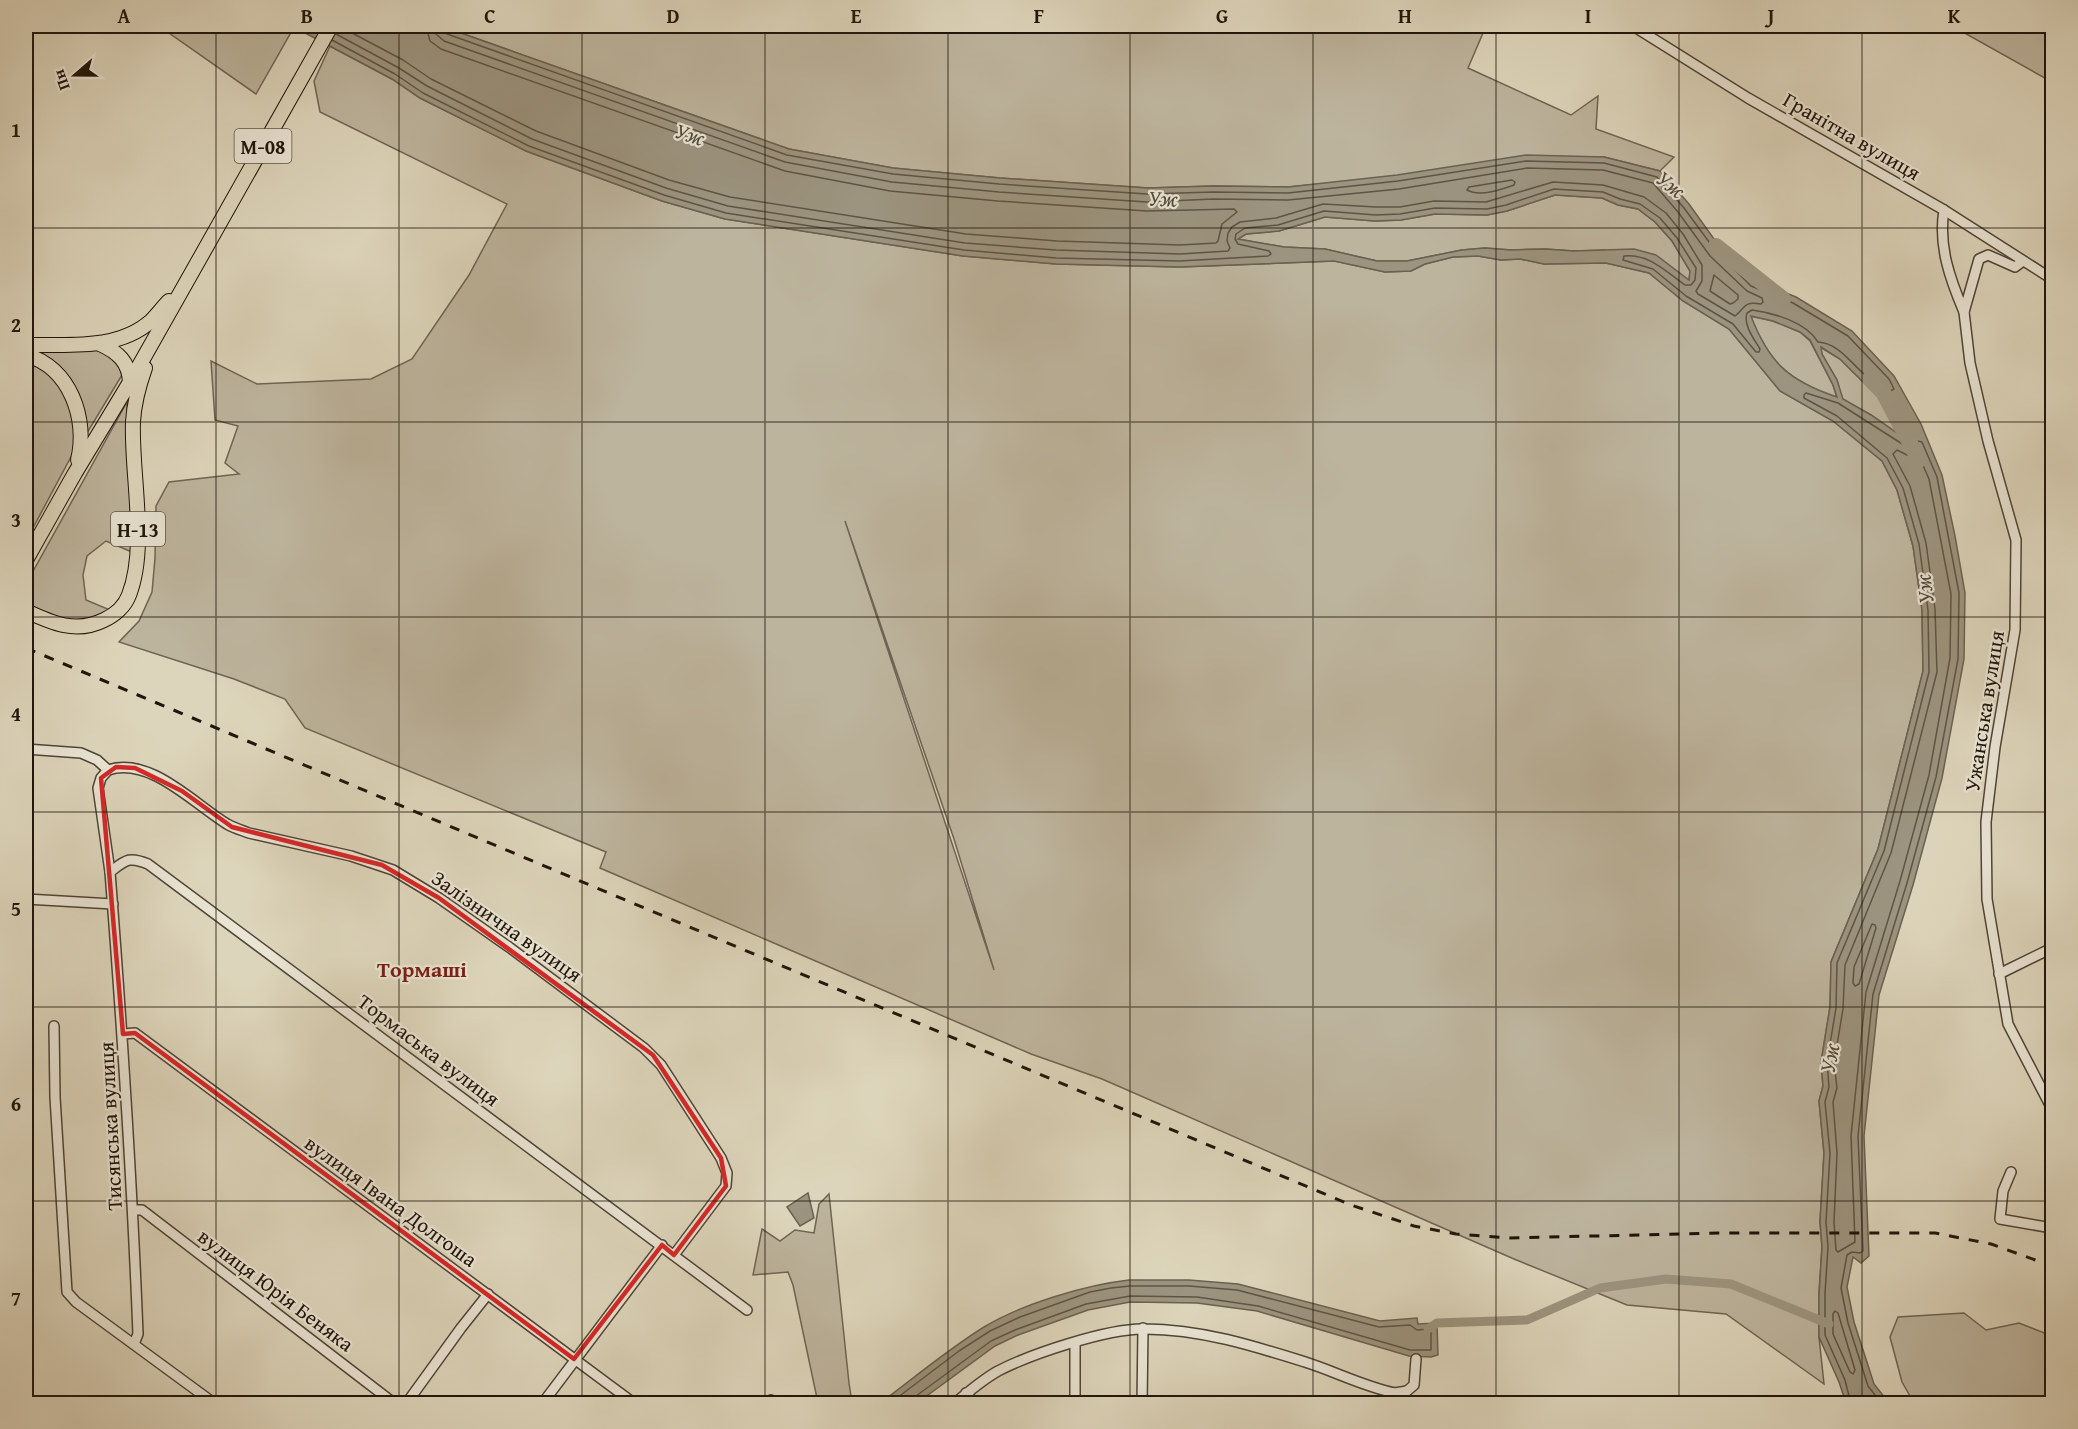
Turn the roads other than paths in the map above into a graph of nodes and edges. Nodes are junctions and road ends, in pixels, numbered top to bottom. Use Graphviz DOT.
graph roads {
  1 [pos="331,26"];
  2 [pos="1633,26"];
  3 [pos="1944,210"];
  4 [pos="2023,261"];
  5 [pos="2052,279"];
  6 [pos="187,281"];
  7 [pos="1964,312"];
  8 [pos="100,344"];
  9 [pos="26,345"];
  10 [pos="151,346"];
  11 [pos="26,355"];
  12 [pos="130,382"];
  13 [pos="75,473"];
  14 [pos="26,560"];
  15 [pos="26,611"];
  16 [pos="26,749"];
  17 [pos="108,770"];
  18 [pos="110,872"];
  19 [pos="26,899"];
  20 [pos="113,904"];
  21 [pos="2052,948"];
  22 [pos="2000,974"];
  23 [pos="54,1026"];
  24 [pos="123,1034"];
  25 [pos="2052,1108"];
  26 [pos="2011,1172"];
  27 [pos="133,1210"];
  28 [pos="2052,1228"];
  29 [pos="662,1245"];
  30 [pos="674,1255"];
  31 [pos="488,1294"];
  32 [pos="747,1310"];
  33 [pos="1143,1328"];
  34 [pos="1075,1343"];
  35 [pos="134,1344"];
  36 [pos="574,1359"];
  37 [pos="1416,1359"];
  38 [pos="966,1394"];
  39 [pos="215,1404"];
  40 [pos="395,1404"];
  41 [pos="406,1404"];
  42 [pos="542,1404"];
  43 [pos="635,1404"];
  44 [pos="954,1404"];
  45 [pos="975,1404"];
  46 [pos="1075,1404"];
  47 [pos="1142,1404"];
  1 -- 6 [label="highway, М-08"];
  2 -- 3 [label="street, Гранітна вулиця"];
  3 -- 4 [label="street, Гранітна вулиця"];
  3 -- 7 [label="street, Ужанська вулиця"];
  4 -- 5 [label="street, Гранітна вулиця"];
  4 -- 7 [label="street, Ужанська вулиця"];
  6 -- 8 [label="highway"];
  6 -- 10 [label="highway, М-08"];
  7 -- 22 [label="street, Ужанська вулиця"];
  8 -- 9 [label="highway"];
  8 -- 12 [label="highway"];
  10 -- 12 [label="highway, М-08"];
  10 -- 15 [label="highway, Н-13"];
  11 -- 13 [label="highway"];
  12 -- 13 [label="highway, М-08"];
  13 -- 14 [label="highway, М-08"];
  16 -- 17 [label="street"];
  17 -- 18 [label="street"];
  17 -- 30 [label="street, Залізнична вулиця"];
  18 -- 20 [label="street"];
  18 -- 29 [label="street, Тормаська вулиця"];
  19 -- 20 [label="street"];
  20 -- 24 [label="street, Тисянська вулиця"];
  21 -- 22 [label="street"];
  22 -- 25 [label="street, Ужанська вулиця"];
  23 -- 35 [label="street"];
  24 -- 27 [label="street, Тисянська вулиця"];
  24 -- 31 [label="street, вулиця Івана Долгоша"];
  26 -- 28 [label="street"];
  27 -- 35 [label="street, Тисянська вулиця"];
  27 -- 40 [label="street, вулиця Юрія Беняка"];
  29 -- 30 [label="street, Тормаська вулиця"];
  29 -- 36 [label="street"];
  30 -- 32 [label="street, Тормаська вулиця"];
  31 -- 36 [label="street, вулиця Івана Долгоша"];
  31 -- 41 [label="street"];
  33 -- 34 [label="street"];
  33 -- 37 [label="street"];
  33 -- 47 [label="street"];
  34 -- 38 [label="street"];
  34 -- 46 [label="street"];
  35 -- 39 [label="street"];
  36 -- 42 [label="street"];
  36 -- 43 [label="street, вулиця Івана Долгоша"];
  38 -- 44 [label="street"];
  38 -- 45 [label="street"];
}
